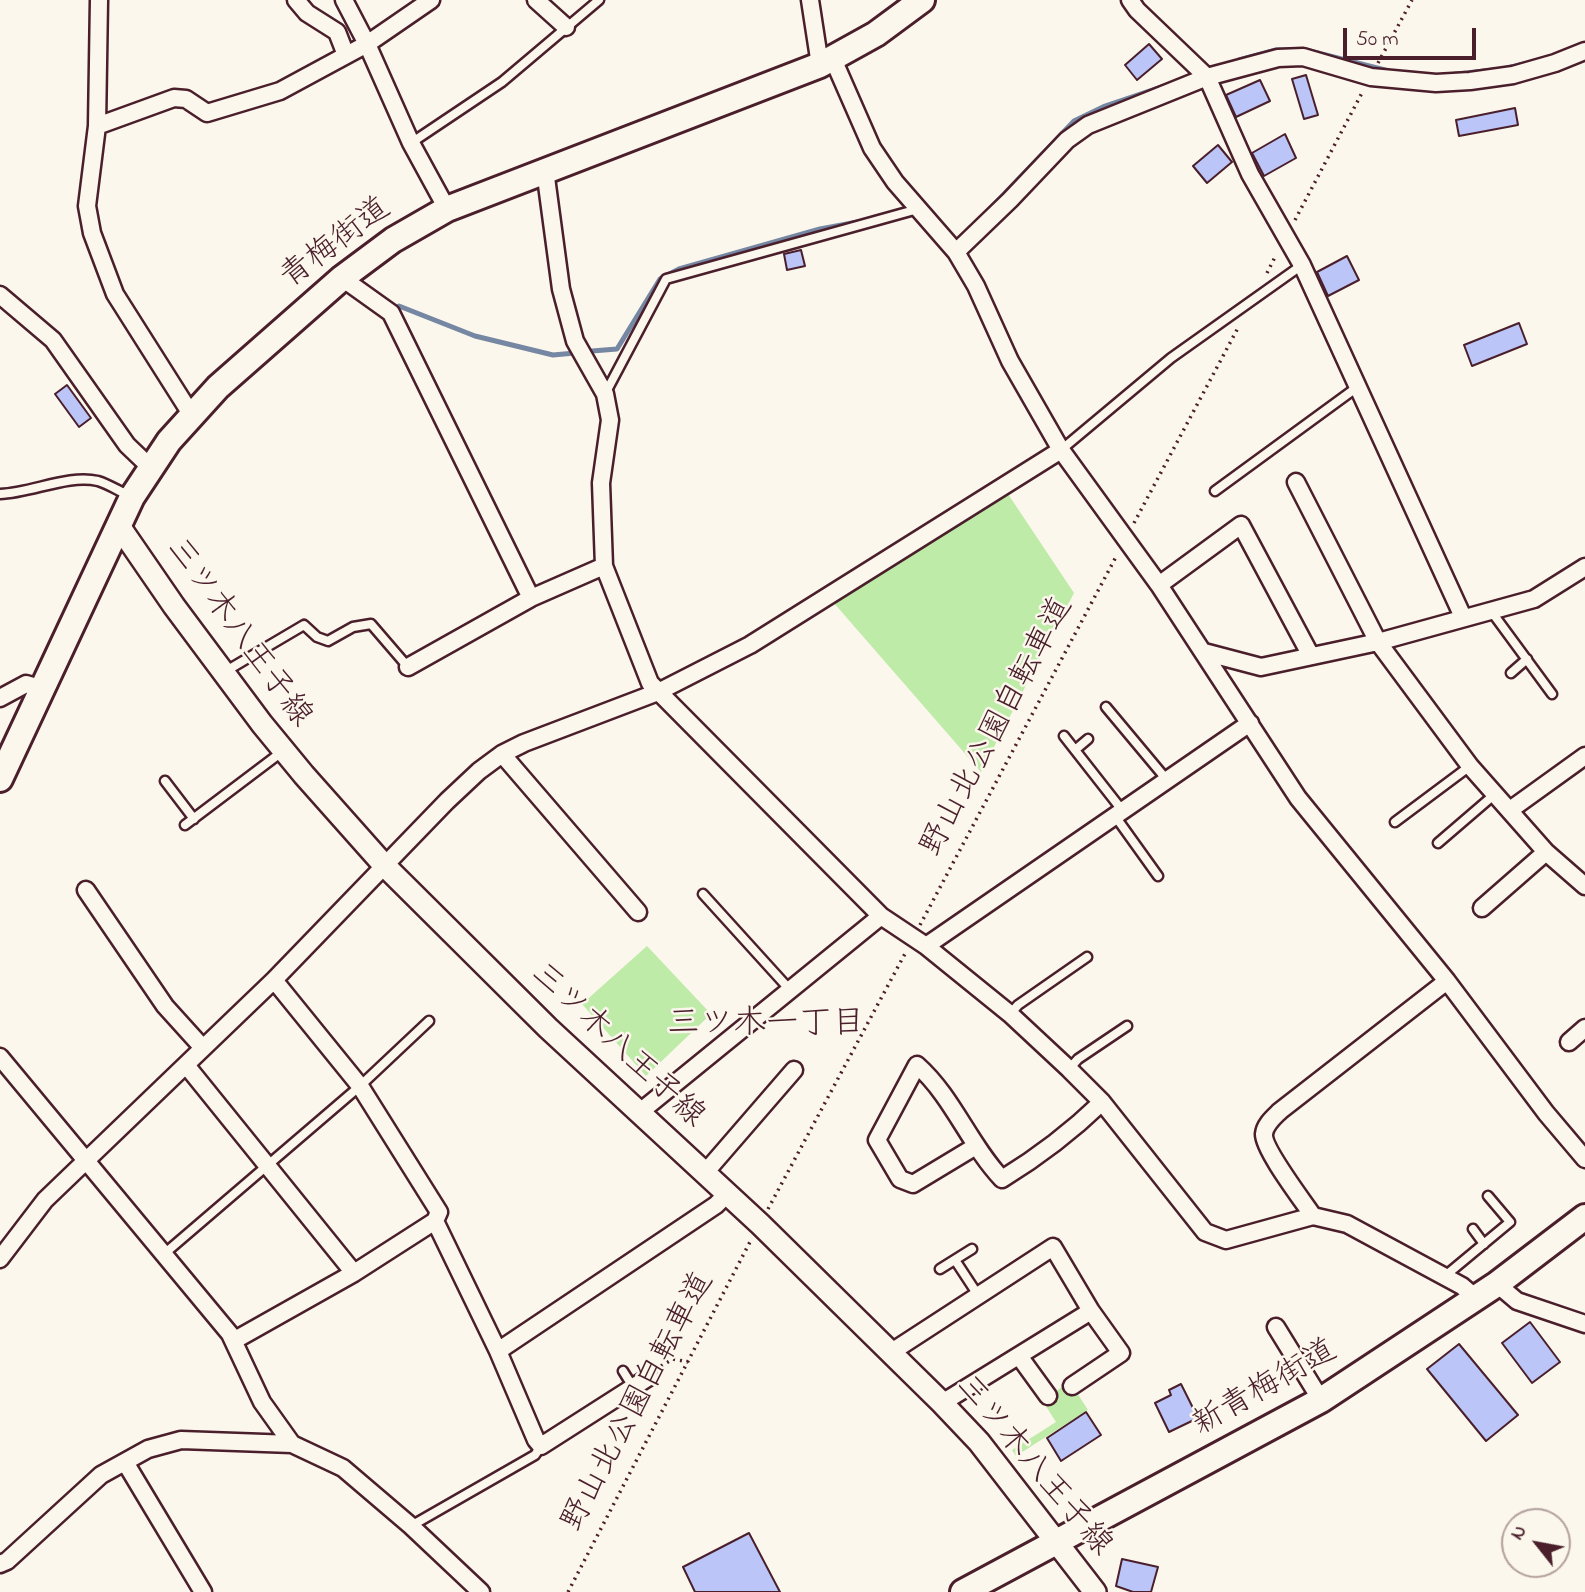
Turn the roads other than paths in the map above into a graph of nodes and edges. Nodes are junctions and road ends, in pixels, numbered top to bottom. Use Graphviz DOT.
graph roads {
  1 [pos="99,0"];
  2 [pos="296,0"];
  3 [pos="344,0"];
  4 [pos="431,0"];
  5 [pos="536,0"];
  6 [pos="598,0"];
  7 [pos="810,0"];
  8 [pos="922,0"];
  9 [pos="1130,0"];
  10 [pos="566,27"];
  11 [pos="367,44"];
  12 [pos="1585,51"];
  13 [pos="345,55"];
  14 [pos="827,62"];
  15 [pos="1204,75"];
  16 [pos="97,126"];
  17 [pos="411,143"];
  18 [pos="545,170"];
  19 [pos="447,209"];
  20 [pos="918,209"];
  21 [pos="956,252"];
  22 [pos="1302,265"];
  23 [pos="342,278"];
  24 [pos="0,295"];
  25 [pos="1356,387"];
  26 [pos="605,394"];
  27 [pos="191,414"];
  28 [pos="1061,450"];
  29 [pos="150,467"];
  30 [pos="1296,482"];
  31 [pos="1215,491"];
  32 [pos="0,494"];
  33 [pos="132,497"];
  34 [pos="119,526"];
  35 [pos="604,566"];
  36 [pos="1583,574"];
  37 [pos="1159,585"];
  38 [pos="530,598"];
  39 [pos="1491,611"];
  40 [pos="1463,617"];
  41 [pos="1378,642"];
  42 [pos="1204,652"];
  43 [pos="1311,656"];
  44 [pos="1527,659"];
  45 [pos="408,667"];
  46 [pos="223,672"];
  47 [pos="1511,673"];
  48 [pos="43,689"];
  49 [pos="658,692"];
  50 [pos="1552,694"];
  51 [pos="0,698"];
  52 [pos="1106,707"];
  53 [pos="1250,723"];
  54 [pos="1064,736"];
  55 [pos="1088,739"];
  56 [pos="1075,750"];
  57 [pos="284,751"];
  58 [pos="502,754"];
  59 [pos="1585,756"];
  60 [pos="1470,766"];
  61 [pos="0,779"];
  62 [pos="1167,780"];
  63 [pos="164,781"];
  64 [pos="1495,794"];
  65 [pos="1510,810"];
  66 [pos="1118,813"];
  67 [pos="194,819"];
  68 [pos="1395,821"];
  69 [pos="185,825"];
  70 [pos="1438,843"];
  71 [pos="1546,852"];
  72 [pos="384,865"];
  73 [pos="1158,876"];
  74 [pos="1585,886"];
  75 [pos="86,890"];
  76 [pos="703,894"];
  77 [pos="1482,908"];
  78 [pos="638,912"];
  79 [pos="881,916"];
  80 [pos="917,941"];
  81 [pos="1087,957"];
  82 [pos="274,980"];
  83 [pos="1447,981"];
  84 [pos="791,991"];
  85 [pos="1010,1014"];
  86 [pos="429,1021"];
  87 [pos="1128,1026"];
  88 [pos="1585,1028"];
  89 [pos="1569,1042"];
  90 [pos="203,1048"];
  91 [pos="0,1057"];
  92 [pos="186,1065"];
  93 [pos="1069,1069"];
  94 [pos="794,1070"];
  95 [pos="360,1086"];
  96 [pos="1102,1102"];
  97 [pos="639,1112"];
  98 [pos="976,1146"];
  99 [pos="1585,1159"];
  100 [pos="86,1160"];
  101 [pos="265,1165"];
  102 [pos="704,1174"];
  103 [pos="727,1194"];
  104 [pos="1488,1196"];
  105 [pos="1312,1216"];
  106 [pos="1585,1217"];
  107 [pos="435,1222"];
  108 [pos="1473,1229"];
  109 [pos="1483,1244"];
  110 [pos="972,1249"];
  111 [pos="164,1254"];
  112 [pos="0,1259"];
  113 [pos="955,1260"];
  114 [pos="940,1269"];
  115 [pos="354,1273"];
  116 [pos="1444,1276"];
  117 [pos="1497,1284"];
  118 [pos="978,1295"];
  119 [pos="1476,1298"];
  120 [pos="1091,1311"];
  121 [pos="1585,1324"];
  122 [pos="1276,1326"];
  123 [pos="234,1340"];
  124 [pos="498,1352"];
  125 [pos="890,1353"];
  126 [pos="1019,1356"];
  127 [pos="623,1371"];
  128 [pos="649,1377"];
  129 [pos="1072,1386"];
  130 [pos="634,1387"];
  131 [pos="1048,1396"];
  132 [pos="1321,1400"];
  133 [pos="943,1403"];
  134 [pos="292,1444"];
  135 [pos="541,1446"];
  136 [pos="125,1462"];
  137 [pos="411,1526"];
  138 [pos="1058,1543"];
  139 [pos="0,1564"];
  140 [pos="203,1592"];
  141 [pos="481,1592"];
  142 [pos="963,1592"];
  143 [pos="1095,1592"];
  1 -- 16 [label="street"];
  2 -- 13 [label="street"];
  3 -- 11 [label="street"];
  4 -- 11 [label="street"];
  5 -- 10 [label="street"];
  6 -- 10 [label="lane"];
  7 -- 14 [label="street"];
  8 -- 14 [label="main road, 青梅街道"];
  9 -- 15 [label="street"];
  10 -- 17 [label="lane"];
  11 -- 13 [label="street"];
  11 -- 17 [label="street"];
  12 -- 15 [label="street"];
  13 -- 16 [label="street"];
  14 -- 18 [label="main road, 青梅街道"];
  14 -- 20 [label="street"];
  15 -- 21 [label="street"];
  15 -- 22 [label="street"];
  16 -- 27 [label="street"];
  17 -- 19 [label="street"];
  18 -- 19 [label="main road, 青梅街道"];
  18 -- 26 [label="street"];
  19 -- 23 [label="main road, 青梅街道"];
  20 -- 21 [label="street"];
  20 -- 26 [label="lane"];
  21 -- 28 [label="street"];
  22 -- 25 [label="street"];
  22 -- 28 [label="lane"];
  23 -- 27 [label="main road, 青梅街道"];
  23 -- 38 [label="street"];
  24 -- 29 [label="street"];
  25 -- 31 [label="lane"];
  25 -- 40 [label="street"];
  26 -- 35 [label="street"];
  27 -- 29 [label="main road, 青梅街道"];
  28 -- 37 [label="street"];
  28 -- 49 [label="street"];
  29 -- 33 [label="main road, 青梅街道"];
  30 -- 41 [label="street"];
  32 -- 33 [label="lane"];
  33 -- 34 [label="main road, 青梅街道"];
  34 -- 46 [label="main road, 三ツ木八王子線"];
  34 -- 48 [label="main road, 青梅街道"];
  35 -- 38 [label="street"];
  35 -- 49 [label="street"];
  36 -- 39 [label="street"];
  37 -- 42 [label="street"];
  37 -- 43 [label="street"];
  38 -- 45 [label="street"];
  39 -- 40 [label="street"];
  39 -- 44 [label="lane"];
  40 -- 41 [label="street"];
  41 -- 43 [label="street"];
  41 -- 60 [label="street"];
  42 -- 43 [label="street"];
  42 -- 53 [label="street"];
  44 -- 47 [label="lane"];
  44 -- 50 [label="lane"];
  45 -- 46 [label="lane"];
  46 -- 57 [label="main road, 三ツ木八王子線"];
  48 -- 51 [label="street"];
  48 -- 61 [label="main road, 青梅街道"];
  49 -- 58 [label="street"];
  49 -- 79 [label="street"];
  52 -- 62 [label="lane"];
  53 -- 62 [label="street"];
  53 -- 83 [label="street"];
  54 -- 56 [label="lane"];
  55 -- 56 [label="lane"];
  56 -- 66 [label="lane"];
  57 -- 67 [label="lane"];
  57 -- 72 [label="main road, 三ツ木八王子線"];
  58 -- 72 [label="street"];
  58 -- 78 [label="street"];
  59 -- 65 [label="street"];
  60 -- 64 [label="street"];
  60 -- 68 [label="lane"];
  62 -- 66 [label="street"];
  63 -- 67 [label="lane"];
  64 -- 65 [label="street"];
  64 -- 70 [label="lane"];
  65 -- 71 [label="street"];
  66 -- 73 [label="lane"];
  66 -- 80 [label="street"];
  67 -- 69 [label="lane"];
  71 -- 74 [label="street"];
  71 -- 77 [label="street"];
  72 -- 82 [label="street"];
  72 -- 97 [label="main road, 三ツ木八王子線"];
  75 -- 90 [label="street"];
  76 -- 84 [label="lane"];
  79 -- 80 [label="street"];
  79 -- 84 [label="street"];
  80 -- 85 [label="street"];
  81 -- 85 [label="lane"];
  82 -- 90 [label="street"];
  82 -- 95 [label="street"];
  83 -- 99 [label="street"];
  83 -- 105 [label="street"];
  84 -- 97 [label="street"];
  85 -- 93 [label="street"];
  86 -- 95 [label="lane"];
  87 -- 93 [label="lane"];
  88 -- 89 [label="street"];
  90 -- 92 [label="street"];
  91 -- 100 [label="street"];
  92 -- 100 [label="street"];
  92 -- 101 [label="street"];
  93 -- 96 [label="street"];
  94 -- 102 [label="street"];
  95 -- 101 [label="lane"];
  95 -- 107 [label="street"];
  96 -- 98 [label="street"];
  96 -- 105 [label="street"];
  97 -- 102 [label="main road, 三ツ木八王子線"];
  98 -- 98 [label="street"];
  100 -- 111 [label="street"];
  100 -- 112 [label="street"];
  101 -- 111 [label="lane"];
  101 -- 115 [label="street"];
  102 -- 103 [label="main road, 三ツ木八王子線"];
  103 -- 124 [label="street"];
  103 -- 125 [label="main road, 三ツ木八王子線"];
  104 -- 109 [label="lane"];
  105 -- 116 [label="street"];
  106 -- 117 [label="main road, 新青梅街道"];
  107 -- 115 [label="street"];
  107 -- 124 [label="street"];
  108 -- 109 [label="lane"];
  109 -- 116 [label="lane"];
  110 -- 113 [label="lane"];
  111 -- 123 [label="street"];
  113 -- 114 [label="lane"];
  113 -- 118 [label="lane"];
  115 -- 123 [label="street"];
  116 -- 119 [label="street"];
  117 -- 119 [label="main road, 新青梅街道"];
  117 -- 121 [label="street"];
  118 -- 120 [label="street"];
  118 -- 125 [label="street"];
  119 -- 132 [label="main road, 新青梅街道"];
  120 -- 126 [label="street"];
  120 -- 129 [label="street"];
  122 -- 132 [label="street"];
  123 -- 134 [label="street"];
  124 -- 135 [label="street"];
  125 -- 133 [label="main road, 三ツ木八王子線"];
  126 -- 131 [label="street"];
  126 -- 133 [label="street"];
  127 -- 130 [label="lane"];
  128 -- 130 [label="street"];
  130 -- 135 [label="street"];
  132 -- 138 [label="main road, 新青梅街道"];
  133 -- 138 [label="main road, 三ツ木八王子線"];
  134 -- 136 [label="street"];
  134 -- 137 [label="street"];
  135 -- 137 [label="lane"];
  136 -- 139 [label="street"];
  136 -- 140 [label="street"];
  137 -- 141 [label="street"];
  138 -- 142 [label="main road, 新青梅街道"];
  138 -- 143 [label="main road, 三ツ木八王子線"];
}
